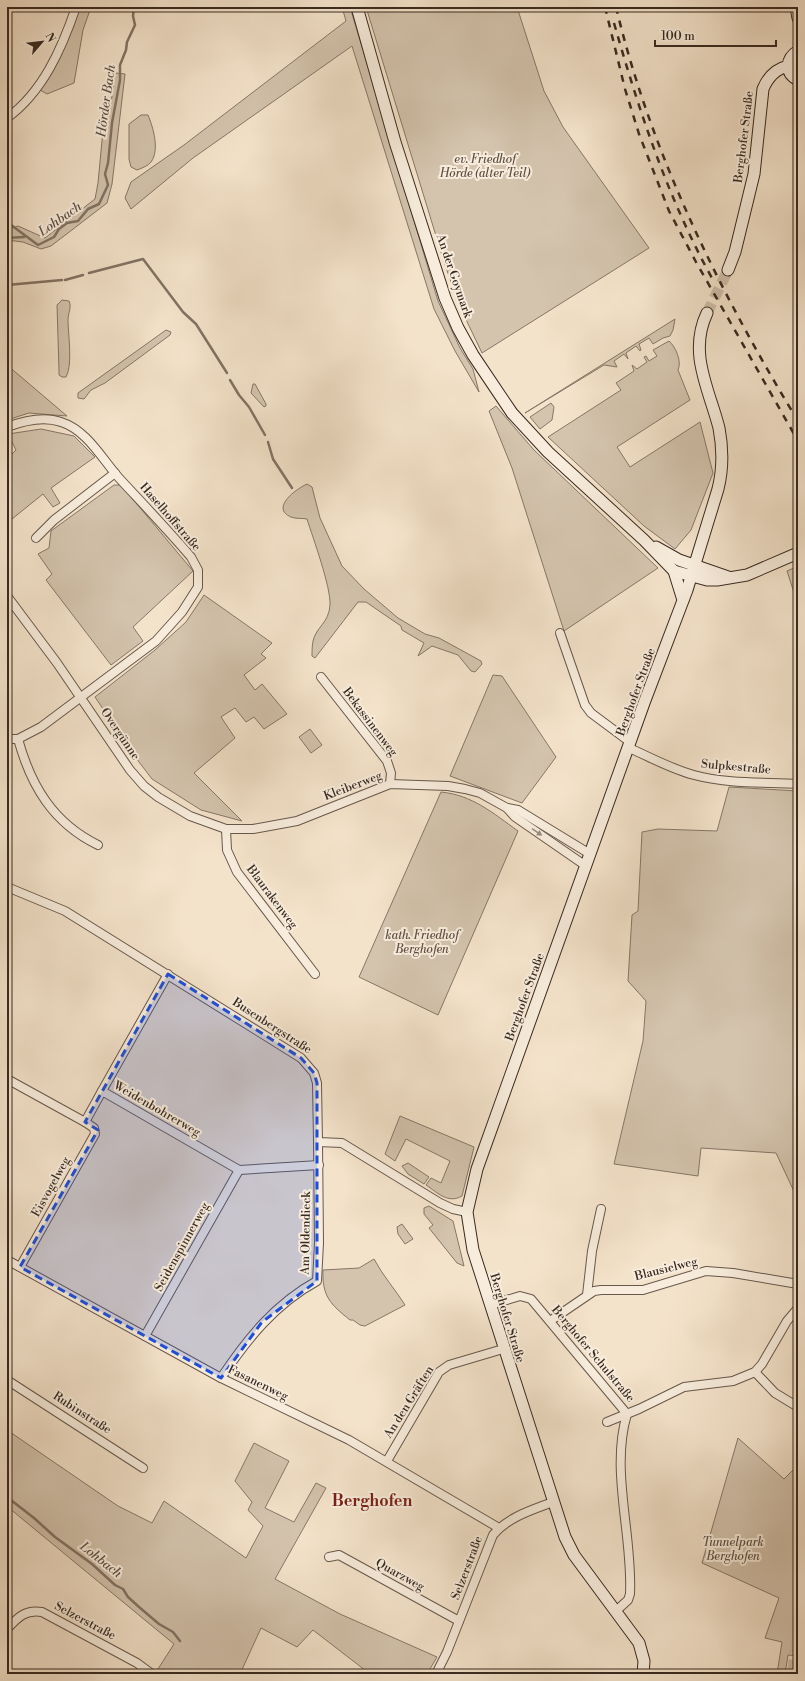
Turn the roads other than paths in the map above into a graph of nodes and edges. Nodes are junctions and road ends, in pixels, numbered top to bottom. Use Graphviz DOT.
graph roads {
  1 [pos="76,7"];
  2 [pos="357,7"];
  3 [pos="796,7"];
  4 [pos="798,18"];
  5 [pos="798,51"];
  6 [pos="788,66"];
  7 [pos="798,80"];
  8 [pos="7,118"];
  9 [pos="728,270"];
  10 [pos="707,313"];
  11 [pos="7,427"];
  12 [pos="115,473"];
  13 [pos="36,538"];
  14 [pos="644,540"];
  15 [pos="798,554"];
  16 [pos="695,565"];
  17 [pos="674,571"];
  18 [pos="691,576"];
  19 [pos="730,578"];
  20 [pos="7,596"];
  21 [pos="683,600"];
  22 [pos="560,633"];
  23 [pos="321,677"];
  24 [pos="80,696"];
  25 [pos="7,739"];
  26 [pos="18,739"];
  27 [pos="630,745"];
  28 [pos="390,784"];
  29 [pos="798,784"];
  30 [pos="507,808"];
  31 [pos="226,828"];
  32 [pos="253,829"];
  33 [pos="98,845"];
  34 [pos="590,854"];
  35 [pos="586,866"];
  36 [pos="7,887"];
  37 [pos="168,974"];
  38 [pos="315,974"];
  39 [pos="7,1079"];
  40 [pos="102,1091"];
  41 [pos="85,1122"];
  42 [pos="318,1142"];
  43 [pos="319,1165"];
  44 [pos="239,1170"];
  45 [pos="601,1209"];
  46 [pos="467,1212"];
  47 [pos="7,1260"];
  48 [pos="20,1267"];
  49 [pos="798,1284"];
  50 [pos="587,1295"];
  51 [pos="490,1305"];
  52 [pos="798,1308"];
  53 [pos="550,1322"];
  54 [pos="145,1336"];
  55 [pos="503,1348"];
  56 [pos="755,1372"];
  57 [pos="221,1378"];
  58 [pos="7,1380"];
  59 [pos="798,1407"];
  60 [pos="627,1414"];
  61 [pos="607,1422"];
  62 [pos="387,1461"];
  63 [pos="143,1468"];
  64 [pos="553,1502"];
  65 [pos="499,1528"];
  66 [pos="329,1557"];
  67 [pos="616,1611"];
  68 [pos="459,1621"];
  69 [pos="7,1628"];
  70 [pos="152,1674"];
  71 [pos="436,1674"];
  72 [pos="643,1674"];
  1 -- 8 [label="street"];
  2 -- 14 [label="street, An der Goymark"];
  3 -- 4 [label="street"];
  5 -- 6 [label="street"];
  6 -- 7 [label="street"];
  6 -- 9 [label="street, Berghofer Straße"];
  10 -- 16 [label="street, Berghofer Straße"];
  11 -- 12 [label="street, Haselhoffstraße"];
  12 -- 13 [label="street"];
  12 -- 24 [label="street, Haselhoffstraße"];
  14 -- 16 [label="street, An der Goymark"];
  14 -- 17 [label="street, An der Goymark"];
  15 -- 19 [label="street, An der Goymark"];
  16 -- 18 [label="street, Berghofer Straße"];
  16 -- 19 [label="street, An der Goymark"];
  17 -- 18 [label="street, An der Goymark"];
  17 -- 21 [label="street"];
  18 -- 19 [label="street, An der Goymark"];
  18 -- 21 [label="street, Berghofer Straße"];
  20 -- 24 [label="street, Overgünne"];
  21 -- 27 [label="street, Berghofer Straße"];
  22 -- 27 [label="street, Sulpkestraße"];
  23 -- 28 [label="street, Bekassinenweg"];
  24 -- 26 [label="street, Haselhoffstraße"];
  24 -- 31 [label="street, Overgünne"];
  25 -- 26 [label="street"];
  26 -- 33 [label="street"];
  27 -- 29 [label="street, Sulpkestraße"];
  27 -- 34 [label="street, Berghofer Straße"];
  28 -- 30 [label="street, Kleiberweg"];
  28 -- 32 [label="street, Kleiberweg"];
  30 -- 34 [label="street, Kleiberweg"];
  30 -- 35 [label="street, Kleiberweg, one-way"];
  31 -- 32 [label="street, Overgünne"];
  31 -- 38 [label="street, Blaurakenweg"];
  34 -- 35 [label="street, Berghofer Straße"];
  35 -- 46 [label="street, Berghofer Straße"];
  36 -- 37 [label="street, Busenbergstraße"];
  37 -- 40 [label="street"];
  37 -- 42 [label="street, Busenbergstraße"];
  39 -- 41 [label="street"];
  40 -- 41 [label="street, Weidenbohrerweg"];
  40 -- 44 [label="street, Weidenbohrerweg"];
  41 -- 48 [label="street, Eisvogelweg"];
  42 -- 43 [label="street, Am Oldendieck"];
  42 -- 46 [label="street"];
  43 -- 44 [label="street"];
  43 -- 57 [label="street, Am Oldendieck"];
  44 -- 54 [label="street, Seidenspinnerweg"];
  45 -- 50 [label="street"];
  46 -- 51 [label="street, Berghofer Straße"];
  47 -- 48 [label="street, Fasanenweg"];
  48 -- 54 [label="street, Fasanenweg"];
  49 -- 50 [label="street, Blausielweg"];
  50 -- 53 [label="street, Blausielweg"];
  51 -- 53 [label="street, Berghofer Schulstraße"];
  51 -- 55 [label="street, Berghofer Straße"];
  52 -- 56 [label="street"];
  53 -- 60 [label="street, Berghofer Schulstraße"];
  54 -- 57 [label="street, Fasanenweg"];
  55 -- 62 [label="street, An den Gräften"];
  55 -- 64 [label="street, Berghofer Straße"];
  56 -- 59 [label="street"];
  56 -- 60 [label="street"];
  57 -- 62 [label="street, Fasanenweg"];
  58 -- 63 [label="street, Rubinstraße"];
  60 -- 61 [label="street"];
  60 -- 67 [label="street, Berghofer Schulstraße"];
  62 -- 65 [label="street, Fasanenweg"];
  64 -- 65 [label="street, Selzerstraße"];
  64 -- 67 [label="street, Berghofer Straße"];
  65 -- 68 [label="street, Selzerstraße"];
  66 -- 68 [label="street, Quarzweg"];
  67 -- 72 [label="street, Berghofer Straße"];
  68 -- 71 [label="street, Selzerstraße"];
  69 -- 70 [label="street, Selzerstraße"];
}
